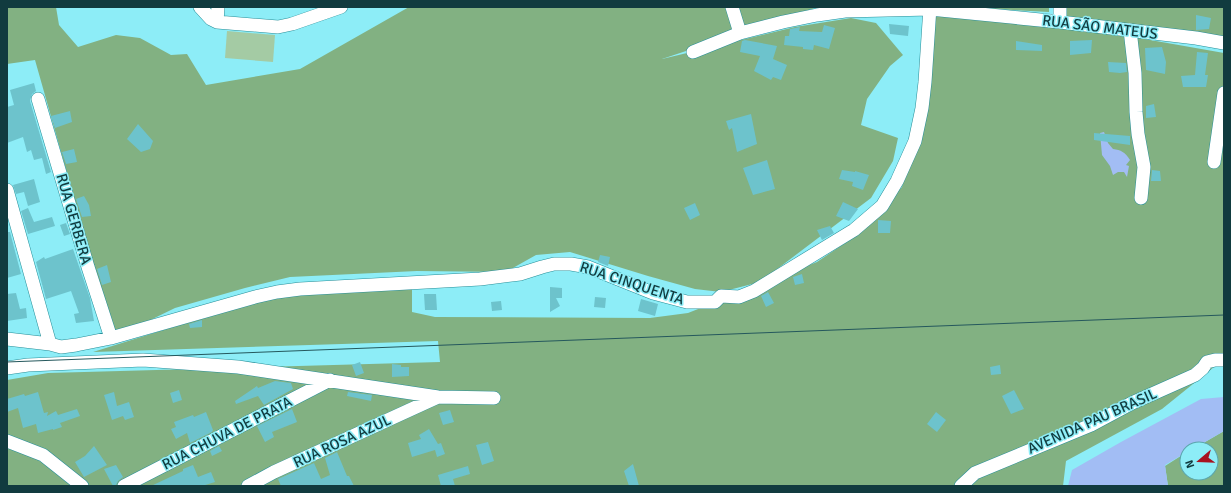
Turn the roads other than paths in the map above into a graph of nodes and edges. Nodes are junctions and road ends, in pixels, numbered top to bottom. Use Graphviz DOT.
graph roads {
  1 [pos="200,7"];
  2 [pos="218,7"];
  3 [pos="341,7"];
  4 [pos="732,7"];
  5 [pos="1060,7"];
  6 [pos="930,8"];
  7 [pos="845,9"];
  8 [pos="217,22"];
  9 [pos="1060,22"];
  10 [pos="1130,30"];
  11 [pos="740,33"];
  12 [pos="1224,43"];
  13 [pos="693,52"];
  14 [pos="1224,93"];
  15 [pos="38,99"];
  16 [pos="1214,162"];
  17 [pos="7,190"];
  18 [pos="1141,198"];
  19 [pos="111,338"];
  20 [pos="7,339"];
  21 [pos="50,344"];
  22 [pos="1224,360"];
  23 [pos="7,368"];
  24 [pos="330,380"];
  25 [pos="438,397"];
  26 [pos="494,398"];
  27 [pos="7,441"];
  28 [pos="82,486"];
  29 [pos="124,486"];
  30 [pos="248,486"];
  31 [pos="961,486"];
  1 -- 8 [label="street"];
  2 -- 8 [label="street"];
  3 -- 8 [label="street"];
  4 -- 11 [label="street"];
  5 -- 9 [label="street"];
  6 -- 7 [label="street, RUA SÃO MATEUS"];
  6 -- 9 [label="street, RUA SÃO MATEUS"];
  6 -- 19 [label="street, RUA CINQUENTA"];
  7 -- 11 [label="street, RUA SÃO MATEUS"];
  9 -- 10 [label="street, RUA SÃO MATEUS"];
  10 -- 12 [label="street, RUA SÃO MATEUS"];
  10 -- 18 [label="street"];
  11 -- 13 [label="street, RUA SÃO MATEUS"];
  14 -- 16 [label="street"];
  15 -- 19 [label="street, RUA GERBERA"];
  17 -- 21 [label="street"];
  19 -- 21 [label="street, RUA CINQUENTA"];
  20 -- 21 [label="street, RUA CINQUENTA"];
  22 -- 31 [label="street, AVENIDA PAU BRASIL"];
  23 -- 24 [label="street"];
  24 -- 25 [label="street"];
  24 -- 29 [label="street, RUA CHUVA DE PRATA"];
  25 -- 26 [label="street"];
  25 -- 30 [label="street, RUA ROSA AZUL"];
  27 -- 28 [label="street"];
}
